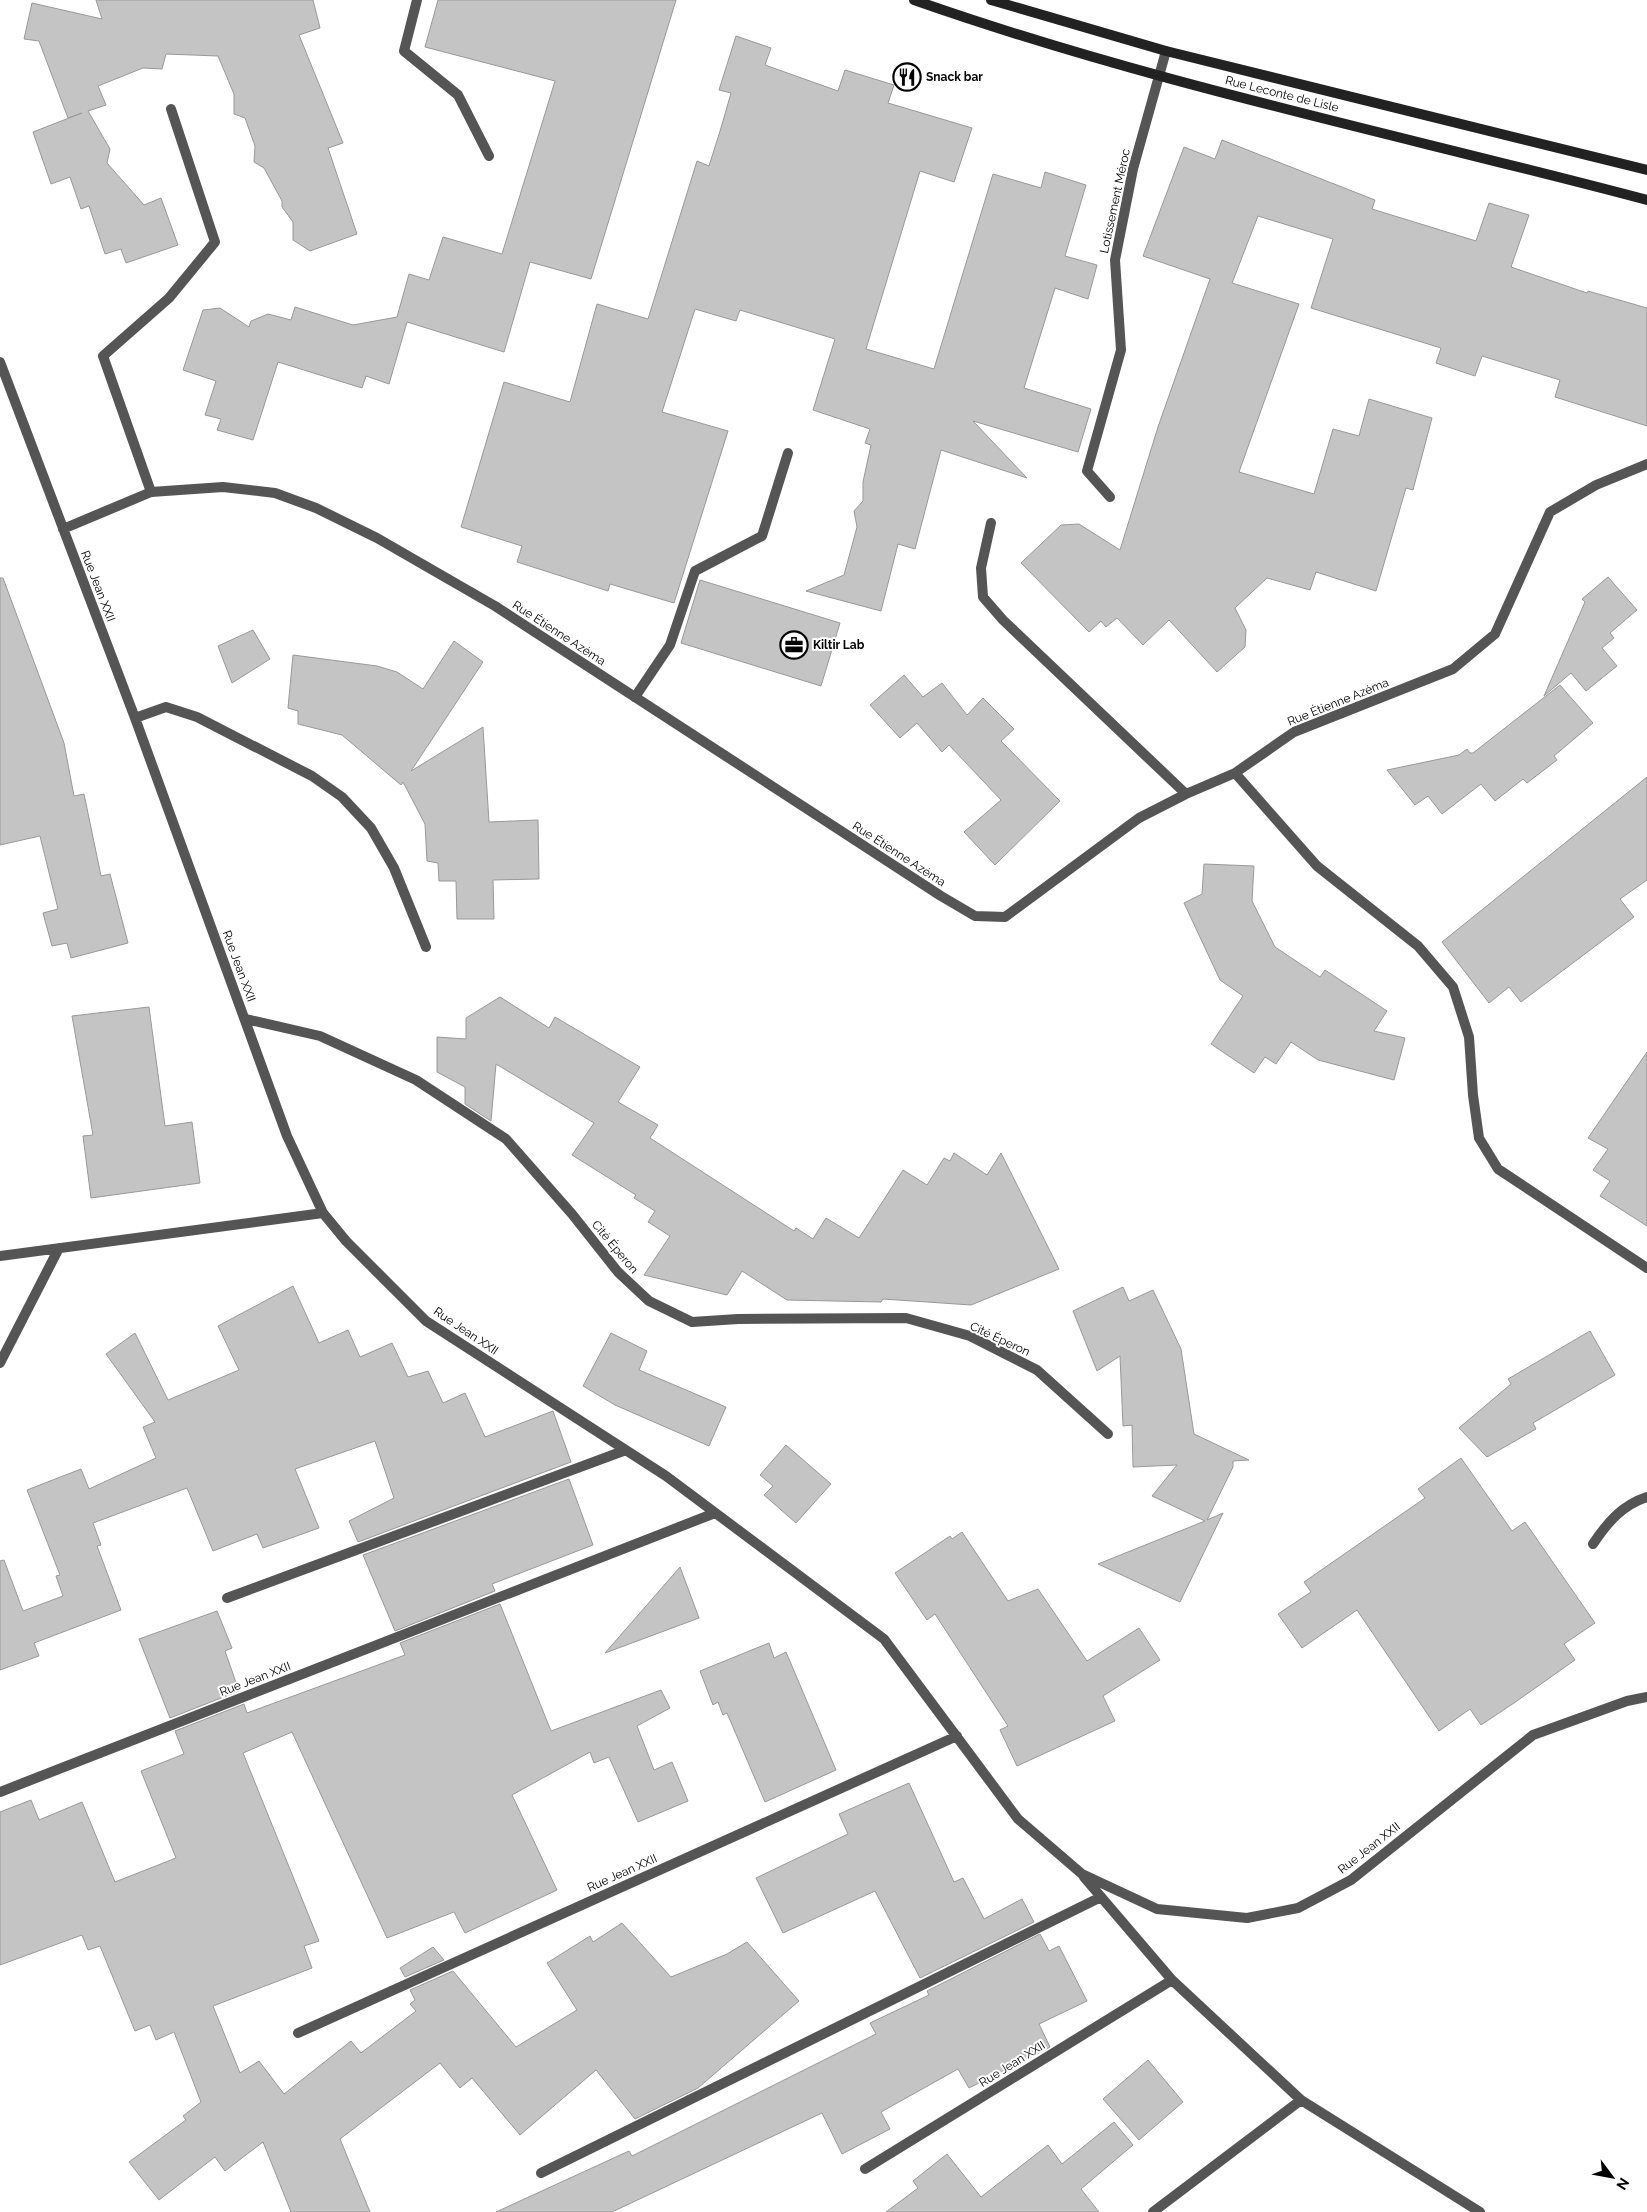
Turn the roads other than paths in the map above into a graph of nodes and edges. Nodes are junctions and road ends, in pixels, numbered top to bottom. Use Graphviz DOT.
graph roads {
  1 [pos="417,0"];
  2 [pos="914,0"];
  3 [pos="991,0"];
  4 [pos="1001,2"];
  5 [pos="1166,51"];
  6 [pos="1158,76"];
  7 [pos="171,109"];
  8 [pos="489,156"];
  9 [pos="1647,170"];
  10 [pos="1647,200"];
  11 [pos="0,362"];
  12 [pos="788,453"];
  13 [pos="1647,464"];
  14 [pos="151,492"];
  15 [pos="1110,497"];
  16 [pos="991,523"];
  17 [pos="64,529"];
  18 [pos="634,696"];
  19 [pos="134,718"];
  20 [pos="1235,773"];
  21 [pos="1186,794"];
  22 [pos="426,947"];
  23 [pos="246,1018"];
  24 [pos="323,1213"];
  25 [pos="59,1248"];
  26 [pos="0,1256"];
  27 [pos="1647,1268"];
  28 [pos="0,1363"];
  29 [pos="1108,1434"];
  30 [pos="626,1450"];
  31 [pos="1647,1498"];
  32 [pos="715,1513"];
  33 [pos="1593,1544"];
  34 [pos="227,1598"];
  35 [pos="1647,1697"];
  36 [pos="956,1736"];
  37 [pos="0,1792"];
  38 [pos="1082,1874"];
  39 [pos="1101,1897"];
  40 [pos="1172,1980"];
  41 [pos="298,2033"];
  42 [pos="1301,2100"];
  43 [pos="865,2169"];
  44 [pos="541,2173"];
  45 [pos="1154,2212"];
  46 [pos="1480,2212"];
  1 -- 8 [label="street"];
  2 -- 6 [label="main road, Rue Leconte de Lisle"];
  3 -- 4 [label="main road, Rue Leconte de Lisle"];
  4 -- 5 [label="main road, Rue Leconte de Lisle"];
  5 -- 6 [label="street, Lotissement Méroc"];
  5 -- 9 [label="main road, Rue Leconte de Lisle"];
  6 -- 10 [label="main road, Rue Leconte de Lisle"];
  6 -- 15 [label="street, Lotissement Méroc"];
  7 -- 14 [label="street"];
  11 -- 17 [label="street, Rue Jean XXII"];
  12 -- 18 [label="street"];
  13 -- 20 [label="street, Rue Étienne Azéma"];
  14 -- 17 [label="street, Rue Étienne Azéma"];
  14 -- 18 [label="street, Rue Étienne Azéma"];
  16 -- 21 [label="street"];
  17 -- 19 [label="street, Rue Jean XXII"];
  18 -- 21 [label="street, Rue Étienne Azéma"];
  19 -- 22 [label="street"];
  19 -- 23 [label="street, Rue Jean XXII"];
  20 -- 21 [label="street, Rue Étienne Azéma"];
  20 -- 27 [label="street"];
  23 -- 24 [label="street, Rue Jean XXII"];
  23 -- 29 [label="street, Cité Éperon"];
  24 -- 25 [label="street"];
  24 -- 30 [label="street, Rue Jean XXII"];
  25 -- 26 [label="street"];
  25 -- 28 [label="street"];
  30 -- 32 [label="street, Rue Jean XXII"];
  30 -- 34 [label="street"];
  31 -- 33 [label="street"];
  32 -- 36 [label="street, Rue Jean XXII"];
  32 -- 37 [label="street, Rue Jean XXII"];
  35 -- 38 [label="street, Rue Jean XXII"];
  36 -- 38 [label="street, Rue Jean XXII"];
  36 -- 41 [label="street, Rue Jean XXII"];
  38 -- 39 [label="street, Rue Jean XXII"];
  39 -- 40 [label="street, Rue Jean XXII"];
  39 -- 44 [label="street"];
  40 -- 42 [label="street, Rue Jean XXII"];
  40 -- 43 [label="street, Rue Jean XXII"];
  42 -- 45 [label="street"];
  42 -- 46 [label="street, Rue Jean XXII"];
}
